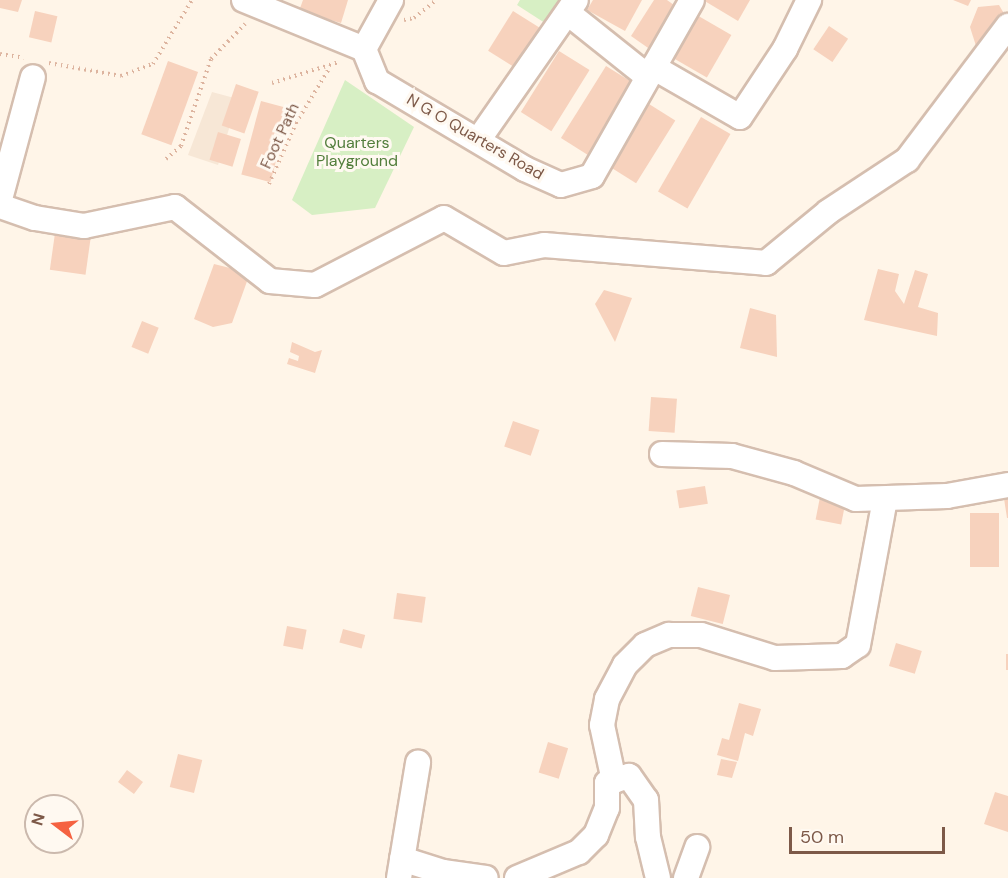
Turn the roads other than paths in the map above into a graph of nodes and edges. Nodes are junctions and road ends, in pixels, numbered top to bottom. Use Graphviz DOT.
graph roads {
  1 [pos="391,0"];
  2 [pos="692,0"];
  3 [pos="809,0"];
  4 [pos="572,6"];
  5 [pos="261,7"];
  6 [pos="1008,26"];
  7 [pos="364,49"];
  8 [pos="37,66"];
  9 [pos="650,72"];
  10 [pos="479,139"];
  11 [pos="0,199"];
  12 [pos="0,206"];
  13 [pos="662,454"];
  14 [pos="1008,485"];
  15 [pos="885,500"];
  16 [pos="418,763"];
  17 [pos="614,781"];
  18 [pos="697,847"];
  19 [pos="400,869"];
  20 [pos="486,878"];
  21 [pos="517,878"];
  22 [pos="658,878"];
  23 [pos="686,878"];
  1 -- 7 [label="street"];
  2 -- 9 [label="street, N G O Quarters Road"];
  3 -- 9 [label="street"];
  4 -- 9 [label="street"];
  4 -- 10 [label="street"];
  5 -- 7 [label="street"];
  6 -- 12 [label="street"];
  7 -- 10 [label="street, N G O Quarters Road"];
  8 -- 11 [label="street"];
  9 -- 10 [label="street, N G O Quarters Road"];
  13 -- 15 [label="street"];
  14 -- 15 [label="street"];
  15 -- 17 [label="street"];
  16 -- 19 [label="street"];
  17 -- 21 [label="street"];
  17 -- 22 [label="street"];
  18 -- 23 [label="street"];
  19 -- 20 [label="street"];
}
